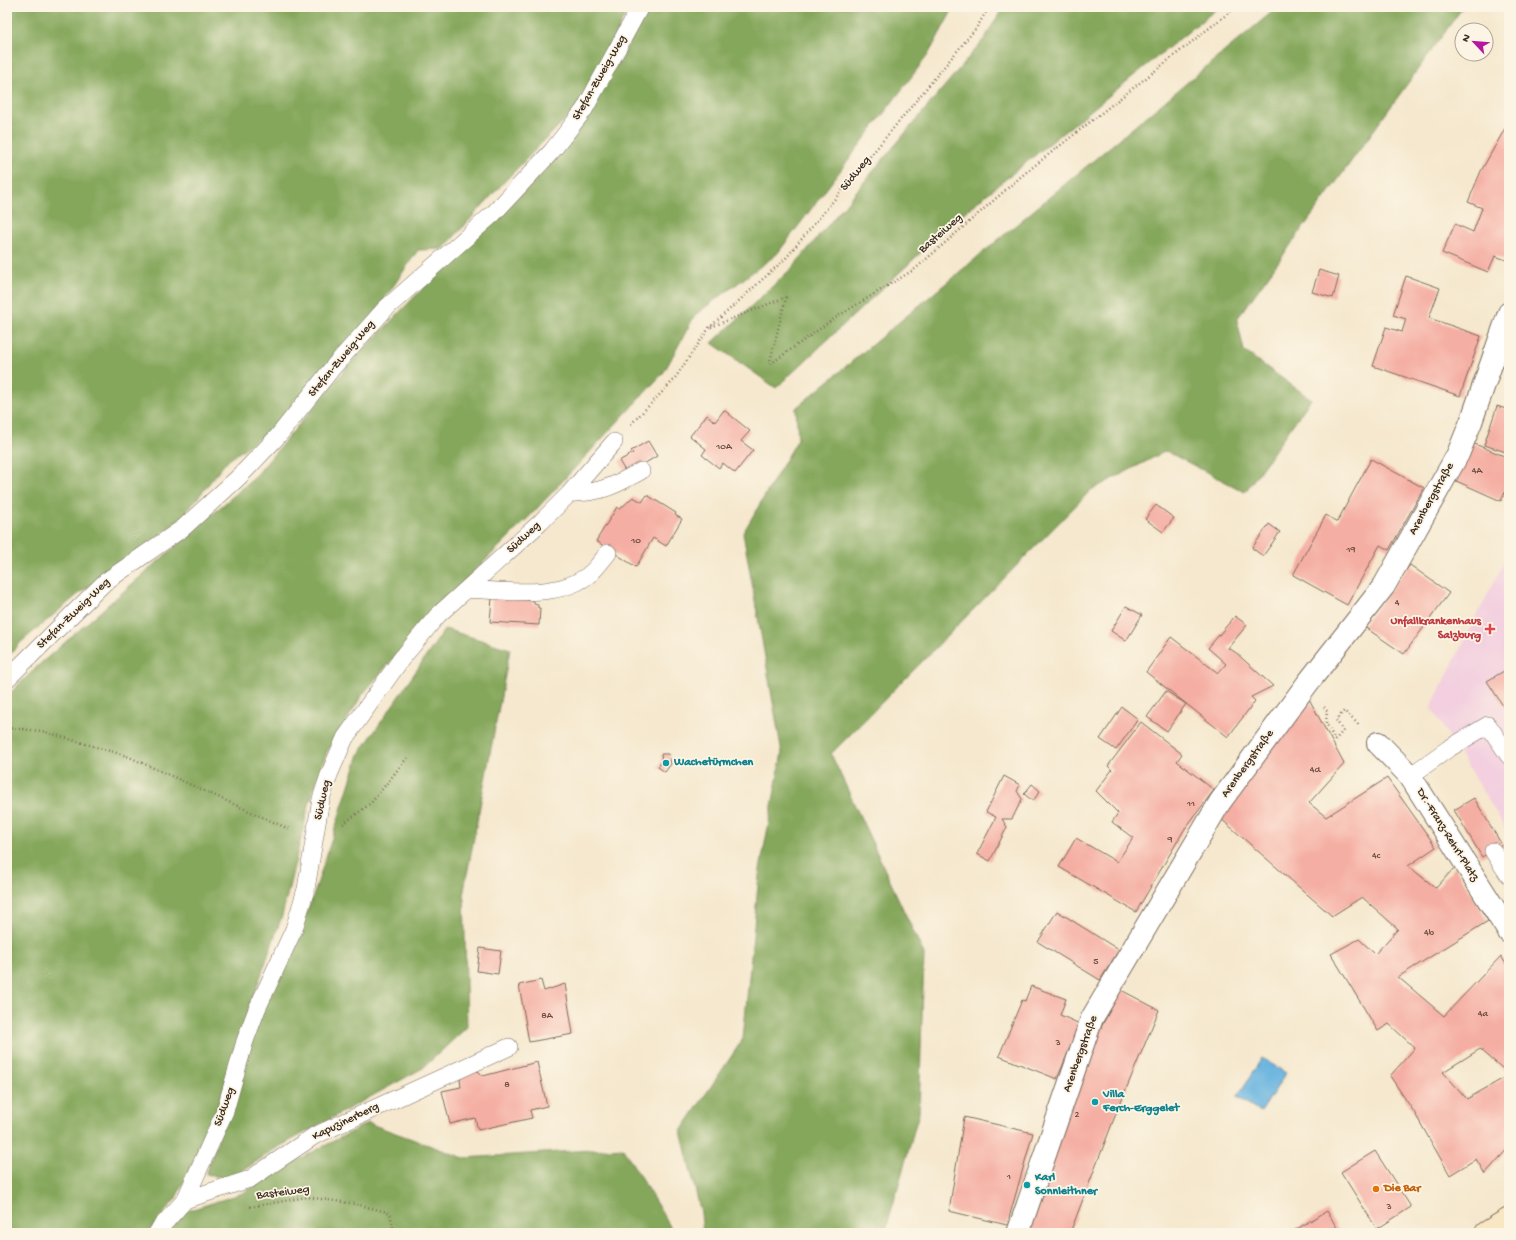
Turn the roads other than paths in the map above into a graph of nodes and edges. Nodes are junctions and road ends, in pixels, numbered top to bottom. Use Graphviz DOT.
graph roads {
  1 [pos="640,7"];
  2 [pos="1509,313"];
  3 [pos="614,442"];
  4 [pos="640,471"];
  5 [pos="569,494"];
  6 [pos="608,553"];
  7 [pos="468,589"];
  8 [pos="7,679"];
  9 [pos="1378,743"];
  10 [pos="1509,756"];
  11 [pos="1410,776"];
  12 [pos="1492,851"];
  13 [pos="1509,876"];
  14 [pos="1509,932"];
  15 [pos="509,1047"];
  16 [pos="185,1200"];
  17 [pos="1509,1220"];
  18 [pos="157,1233"];
  19 [pos="1018,1233"];
  20 [pos="1486,1233"];
  1 -- 8 [label="lane, Stefan-Zweig-Weg"];
  2 -- 19 [label="street, Arenbergstraße"];
  3 -- 5 [label="lane, Südweg"];
  4 -- 5 [label="lane"];
  5 -- 7 [label="lane, Südweg"];
  6 -- 7 [label="lane"];
  7 -- 16 [label="lane, Südweg"];
  9 -- 11 [label="street, Dr.-Franz-Rehrl-Platz"];
  10 -- 11 [label="lane"];
  11 -- 14 [label="street, Dr.-Franz-Rehrl-Platz"];
  12 -- 13 [label="lane"];
  15 -- 16 [label="lane, Kapuzinerberg"];
  16 -- 18 [label="lane, Südweg"];
  17 -- 20 [label="main road"];
}
